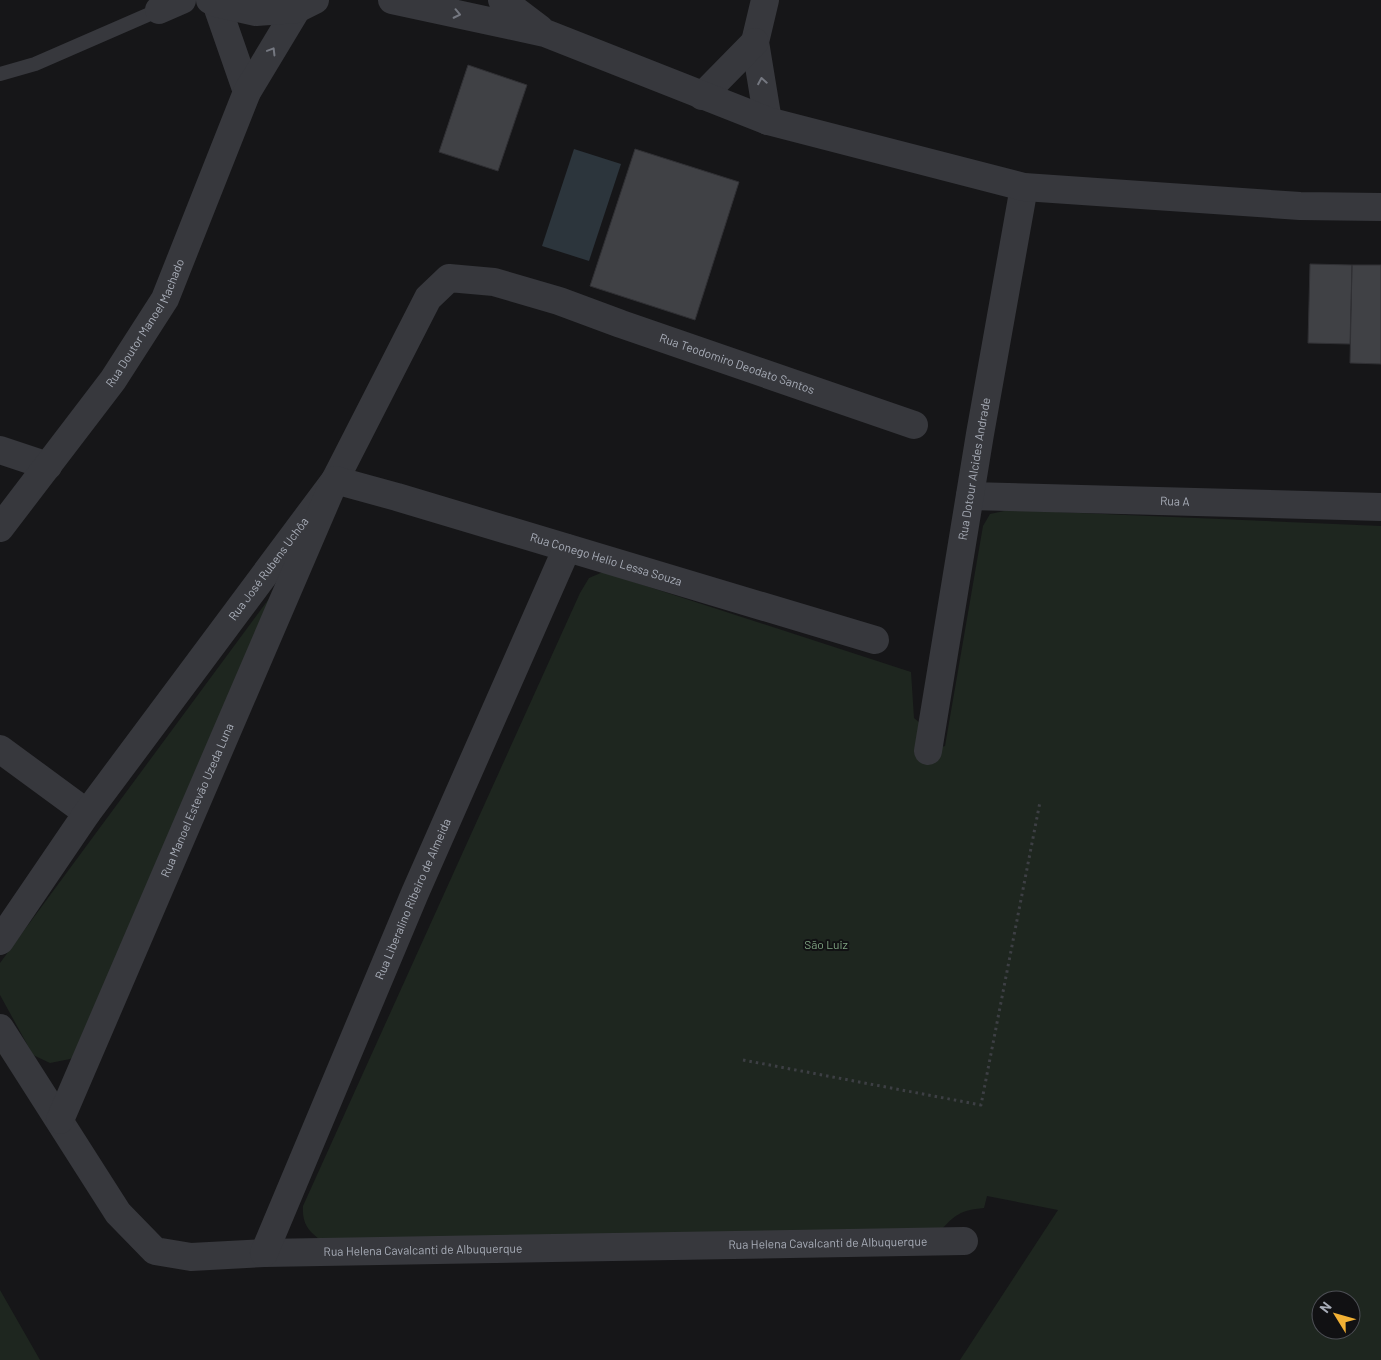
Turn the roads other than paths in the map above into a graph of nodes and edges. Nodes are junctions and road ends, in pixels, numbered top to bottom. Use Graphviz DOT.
graph roads {
  1 [pos="392,0"];
  2 [pos="502,0"];
  3 [pos="765,0"];
  4 [pos="213,2"];
  5 [pos="306,4"];
  6 [pos="171,5"];
  7 [pos="545,33"];
  8 [pos="755,42"];
  9 [pos="0,74"];
  10 [pos="246,92"];
  11 [pos="702,96"];
  12 [pos="768,121"];
  13 [pos="1024,187"];
  14 [pos="1381,207"];
  15 [pos="560,301"];
  16 [pos="914,425"];
  17 [pos="0,450"];
  18 [pos="48,466"];
  19 [pos="335,480"];
  20 [pos="970,496"];
  21 [pos="1381,507"];
  22 [pos="0,528"];
  23 [pos="567,548"];
  24 [pos="875,640"];
  25 [pos="0,749"];
  26 [pos="928,750"];
  27 [pos="87,813"];
  28 [pos="0,941"];
  29 [pos="0,1028"];
  30 [pos="60,1120"];
  31 [pos="964,1241"];
  32 [pos="264,1253"];
  1 -- 7 [label="street, one-way"];
  2 -- 7 [label="street"];
  3 -- 8 [label="street"];
  4 -- 5 [label="street"];
  4 -- 10 [label="street"];
  10 -- 5 [label="street, Rua Doutor Manoel Machado, one-way"];
  6 -- 9 [label="lane"];
  7 -- 11 [label="street"];
  8 -- 11 [label="street"];
  12 -- 8 [label="street, one-way"];
  10 -- 18 [label="street, Rua Doutor Manoel Machado"];
  11 -- 12 [label="street"];
  12 -- 13 [label="street"];
  13 -- 14 [label="street"];
  13 -- 20 [label="street, Rua Dotour Alcides Andrade"];
  15 -- 16 [label="street, Rua Teodomiro Deodato Santos"];
  15 -- 19 [label="street, Rua José Rubens Uchôa"];
  17 -- 18 [label="street"];
  18 -- 22 [label="street, Rua Doutor Manoel Machado"];
  19 -- 23 [label="street, Rua Conego Helio Lessa Souza"];
  19 -- 27 [label="street, Rua José Rubens Uchôa"];
  19 -- 30 [label="street, Rua Manoel Estevão Uzeda Luna"];
  20 -- 21 [label="street, Rua A"];
  20 -- 26 [label="street, Rua Dotour Alcides Andrade"];
  23 -- 24 [label="street, Rua Conego Helio Lessa Souza"];
  23 -- 32 [label="street, Rua Liberalino Ribeiro de Almeida"];
  25 -- 27 [label="street"];
  27 -- 28 [label="street, Rua José Rubens Uchôa"];
  29 -- 30 [label="street, Rua Helena Cavalcanti de Albuquerque"];
  30 -- 32 [label="street, Rua Helena Cavalcanti de Albuquerque"];
  31 -- 32 [label="street, Rua Helena Cavalcanti de Albuquerque"];
}
